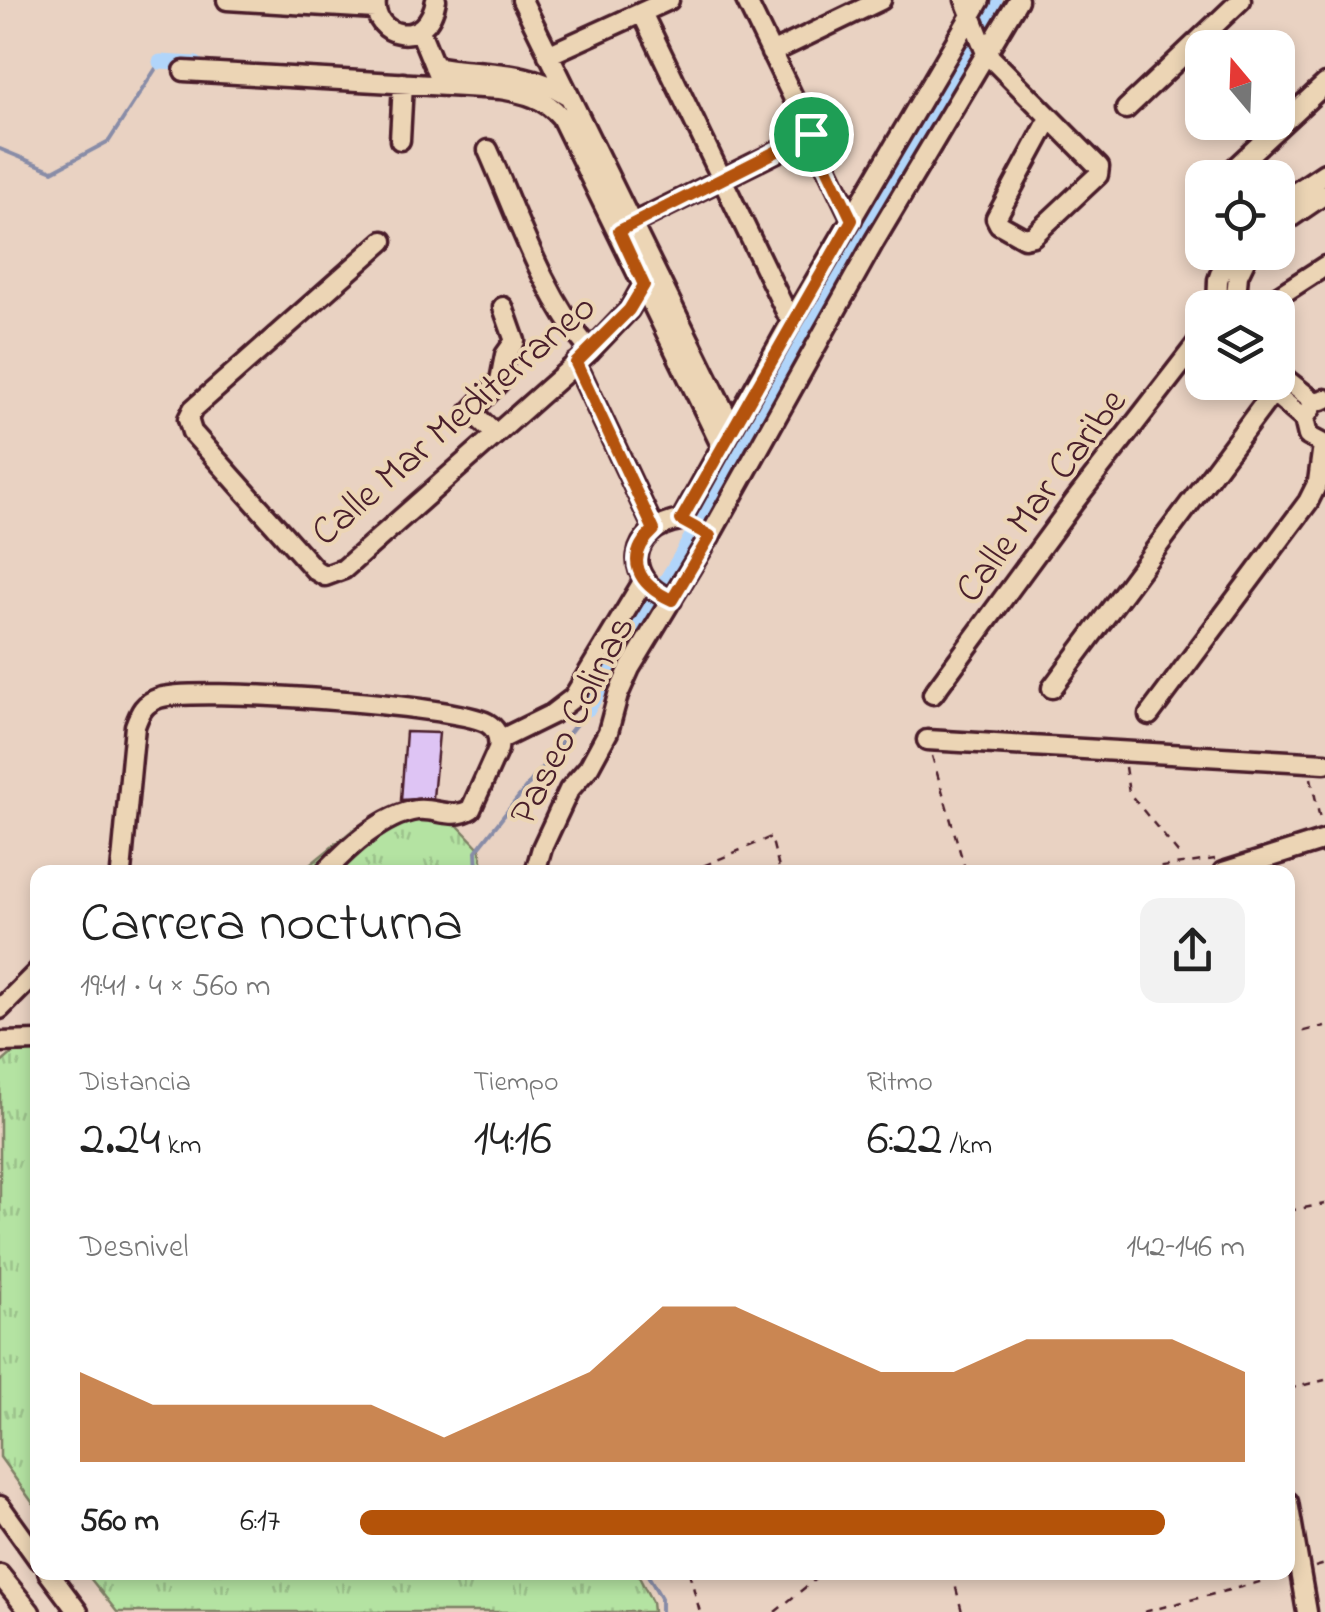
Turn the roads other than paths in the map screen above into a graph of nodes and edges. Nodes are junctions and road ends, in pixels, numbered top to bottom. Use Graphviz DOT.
graph roads {
  1 [pos="227,0"];
  2 [pos="436,0"];
  3 [pos="522,0"];
  4 [pos="670,0"];
  5 [pos="746,0"];
  6 [pos="881,0"];
  7 [pos="1018,0"];
  8 [pos="1241,0"];
  9 [pos="376,4"];
  10 [pos="972,10"];
  11 [pos="642,13"];
  12 [pos="420,31"];
  13 [pos="986,51"];
  14 [pos="771,53"];
  15 [pos="548,54"];
  16 [pos="184,71"];
  17 [pos="438,75"];
  18 [pos="403,82"];
  19 [pos="1325,84"];
  20 [pos="568,96"];
  21 [pos="1126,109"];
  22 [pos="1050,118"];
  23 [pos="811,134"];
  24 [pos="400,140"];
  25 [pos="488,150"];
  26 [pos="1243,160"];
  27 [pos="1325,173"];
  28 [pos="721,179"];
  29 [pos="1295,193"];
  30 [pos="1325,194"];
  31 [pos="1295,214"];
  32 [pos="852,220"];
  33 [pos="626,226"];
  34 [pos="384,240"];
  35 [pos="1325,266"];
  36 [pos="649,276"];
  37 [pos="1288,290"];
  38 [pos="503,307"];
  39 [pos="791,322"];
  40 [pos="583,357"];
  41 [pos="1185,359"];
  42 [pos="1295,382"];
  43 [pos="1322,396"];
  44 [pos="1258,400"];
  45 [pos="1282,400"];
  46 [pos="1304,419"];
  47 [pos="494,433"];
  48 [pos="726,436"];
  49 [pos="1324,445"];
  50 [pos="695,527"];
  51 [pos="654,530"];
  52 [pos="658,592"];
  53 [pos="1052,688"];
  54 [pos="933,694"];
  55 [pos="1150,716"];
  56 [pos="499,740"];
  57 [pos="927,740"];
  58 [pos="1316,763"];
  59 [pos="1325,840"];
  60 [pos="122,865"];
  61 [pos="332,865"];
  62 [pos="538,865"];
  63 [pos="1221,865"];
  64 [pos="30,979"];
  65 [pos="0,1009"];
  66 [pos="30,1041"];
  67 [pos="0,1042"];
  68 [pos="0,1506"];
  69 [pos="1295,1536"];
  70 [pos="30,1548"];
  71 [pos="0,1575"];
  72 [pos="54,1580"];
  73 [pos="30,1612"];
  74 [pos="78,1612"];
  75 [pos="1308,1612"];
  1 -- 9 [label="street"];
  2 -- 12 [label="street"];
  3 -- 15 [label="street"];
  4 -- 11 [label="street"];
  5 -- 14 [label="street"];
  6 -- 14 [label="street"];
  7 -- 13 [label="street"];
  8 -- 21 [label="street"];
  9 -- 12 [label="street"];
  10 -- 13 [label="street"];
  10 -- 32 [label="street"];
  11 -- 15 [label="street"];
  11 -- 28 [label="street"];
  12 -- 17 [label="street"];
  13 -- 22 [label="street"];
  13 -- 50 [label="street"];
  14 -- 23 [label="street"];
  15 -- 20 [label="street"];
  16 -- 18 [label="street"];
  17 -- 18 [label="street"];
  17 -- 20 [label="street"];
  17 -- 33 [label="street"];
  18 -- 24 [label="street"];
  19 -- 26 [label="street"];
  20 -- 33 [label="street"];
  22 -- 22 [label="street"];
  23 -- 28 [label="street"];
  23 -- 32 [label="street"];
  25 -- 40 [label="street"];
  27 -- 29 [label="street"];
  28 -- 33 [label="street"];
  28 -- 39 [label="street"];
  30 -- 31 [label="street"];
  32 -- 39 [label="street"];
  33 -- 36 [label="street"];
  34 -- 47 [label="street, Calle Mar Mediterraneo"];
  35 -- 37 [label="street"];
  36 -- 40 [label="street, Calle Mar Mediterraneo"];
  36 -- 48 [label="street"];
  38 -- 47 [label="street"];
  39 -- 48 [label="street"];
  40 -- 47 [label="street, Calle Mar Mediterraneo"];
  40 -- 51 [label="street"];
  41 -- 54 [label="street, Calle Mar Caribe"];
  42 -- 43 [label="street"];
  43 -- 46 [label="street"];
  44 -- 53 [label="street"];
  45 -- 46 [label="street"];
  46 -- 49 [label="street"];
  48 -- 50 [label="street"];
  49 -- 55 [label="street"];
  50 -- 51 [label="street"];
  50 -- 52 [label="street"];
  51 -- 52 [label="street"];
  52 -- 56 [label="street, Paseo Colinas"];
  52 -- 62 [label="street, Paseo Colinas"];
  56 -- 60 [label="street"];
  56 -- 61 [label="street"];
  57 -- 58 [label="street"];
  59 -- 63 [label="street"];
  64 -- 65 [label="street"];
  66 -- 67 [label="street"];
  68 -- 70 [label="street"];
  69 -- 75 [label="street"];
  71 -- 73 [label="street"];
  72 -- 74 [label="street"];
}
